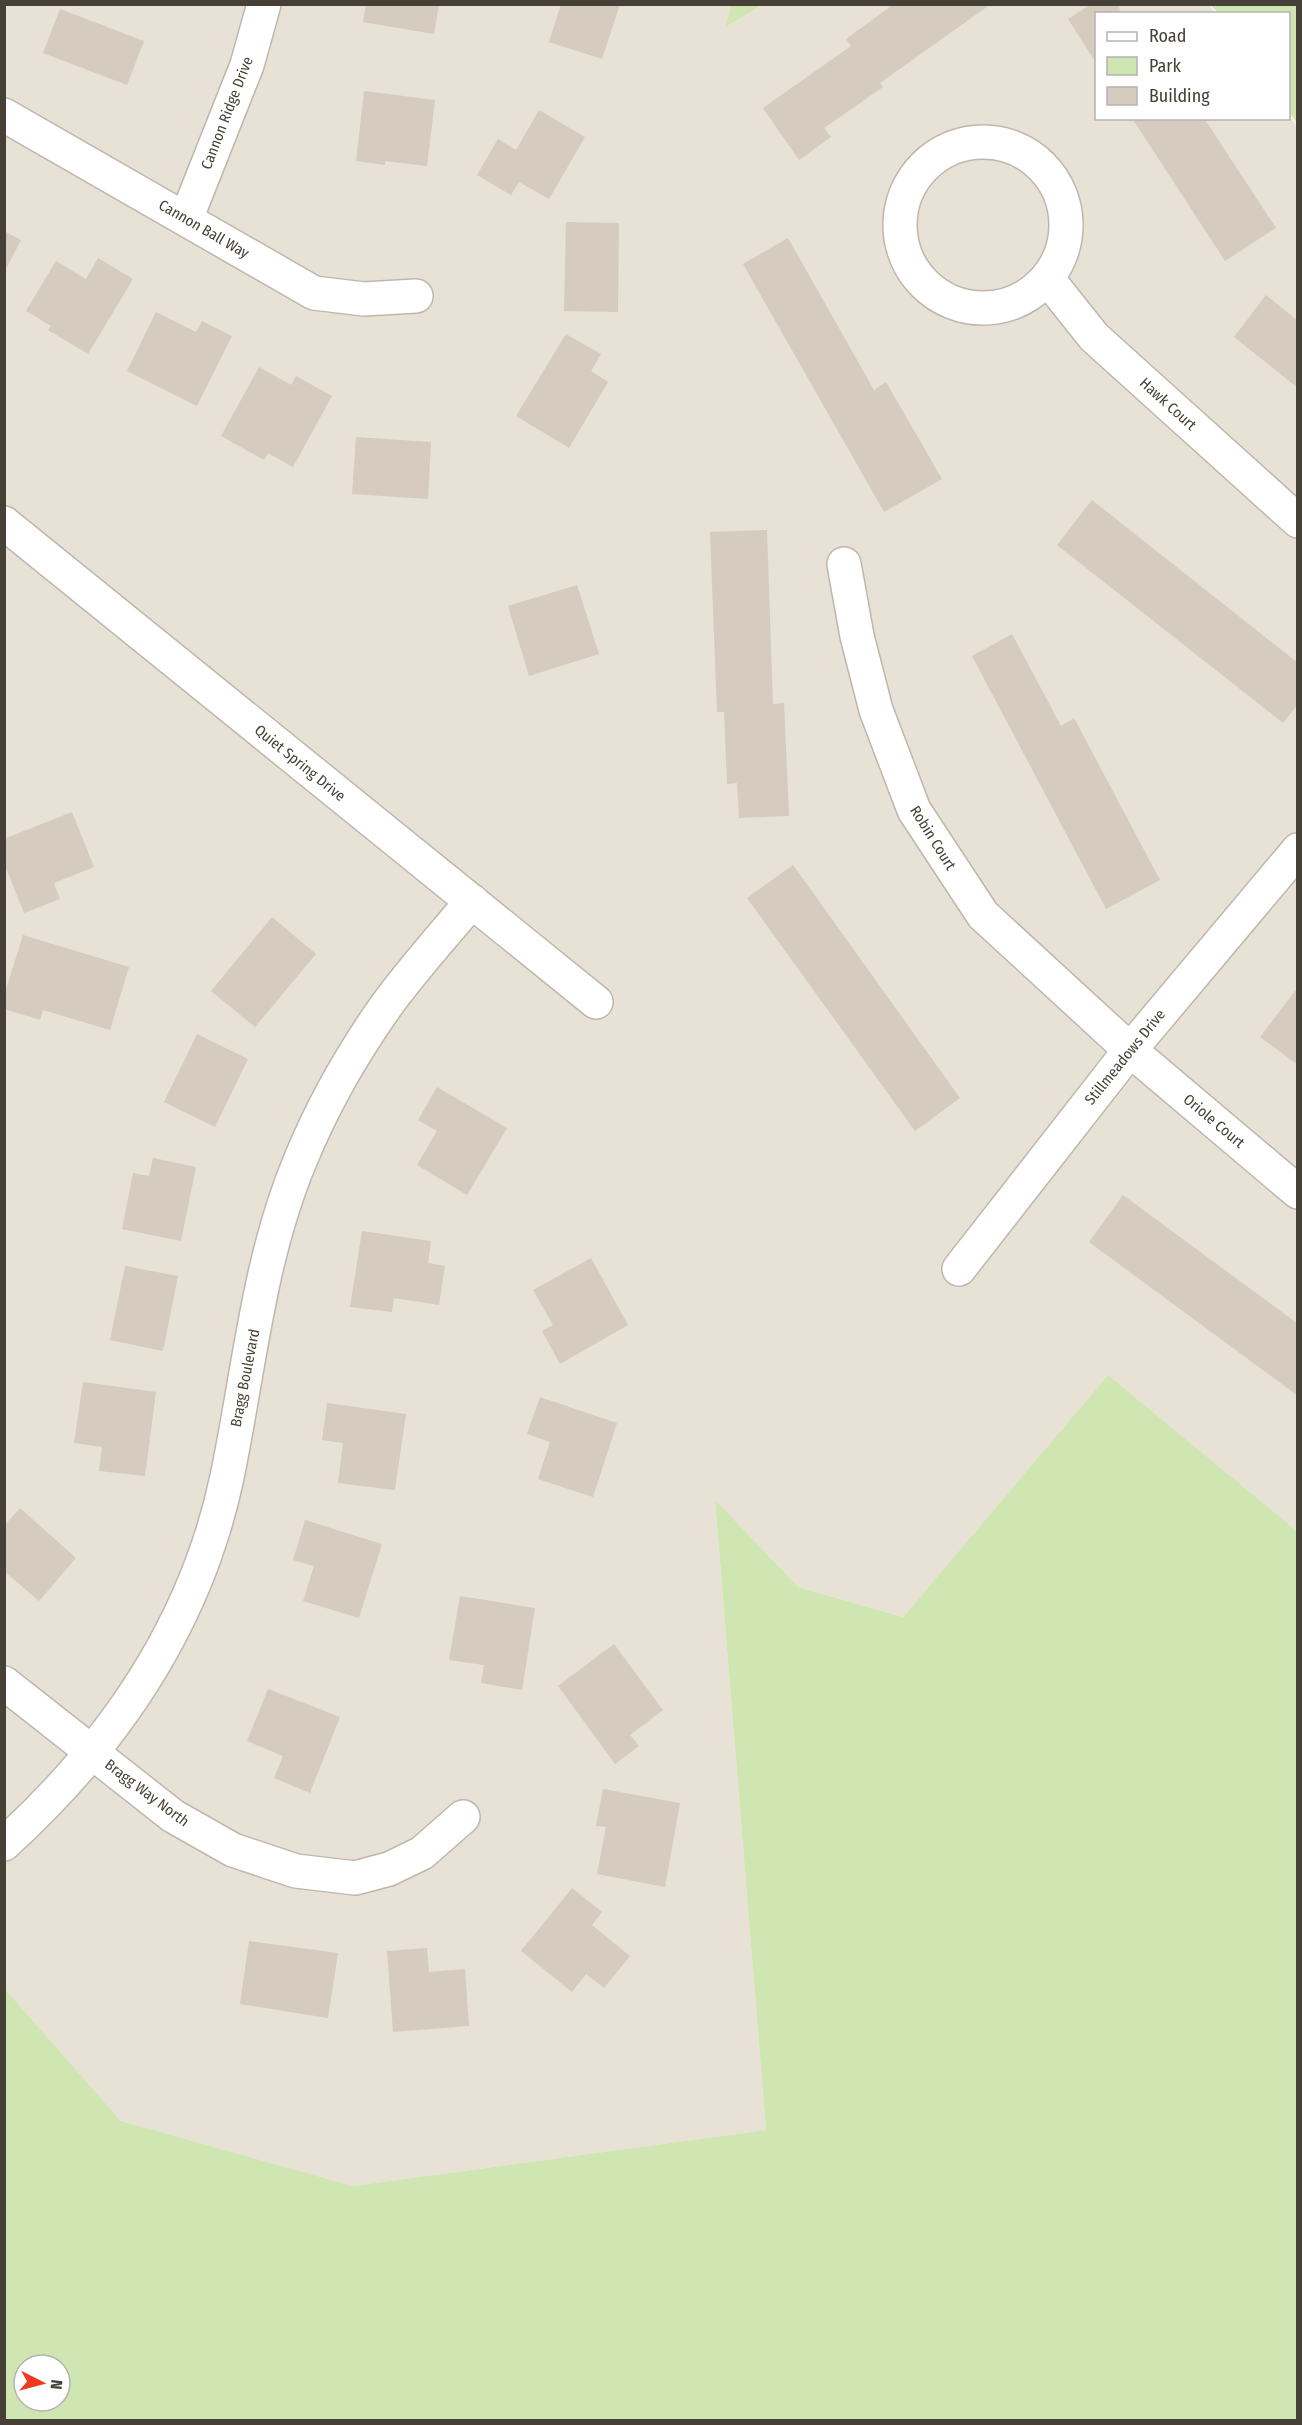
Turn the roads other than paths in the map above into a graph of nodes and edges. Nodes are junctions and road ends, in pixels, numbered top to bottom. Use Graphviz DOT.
graph roads {
  1 [pos="264,4"];
  2 [pos="4,115"];
  3 [pos="186,219"];
  4 [pos="1047,278"];
  5 [pos="416,296"];
  6 [pos="1298,521"];
  7 [pos="4,523"];
  8 [pos="844,564"];
  9 [pos="1298,850"];
  10 [pos="472,901"];
  11 [pos="596,1002"];
  12 [pos="1130,1050"];
  13 [pos="1298,1192"];
  14 [pos="958,1269"];
  15 [pos="4,1683"];
  16 [pos="94,1753"];
  17 [pos="463,1817"];
  18 [pos="4,1844"];
  1 -- 3 [label="street, Cannon Ridge Drive"];
  2 -- 3 [label="street, Cannon Ball Way"];
  3 -- 5 [label="street, Cannon Ball Way"];
  4 -- 4 [label="street"];
  4 -- 6 [label="street, Hawk Court"];
  7 -- 10 [label="street, Quiet Spring Drive"];
  8 -- 12 [label="street, Robin Court"];
  9 -- 12 [label="street, Stillmeadows Drive"];
  10 -- 11 [label="street, Quiet Spring Drive"];
  10 -- 16 [label="street, Bragg Boulevard"];
  12 -- 13 [label="street, Oriole Court"];
  12 -- 14 [label="street, Stillmeadows Drive"];
  15 -- 16 [label="street, Bragg Way North"];
  16 -- 17 [label="street, Bragg Way North"];
  16 -- 18 [label="street, Bragg Boulevard"];
}
